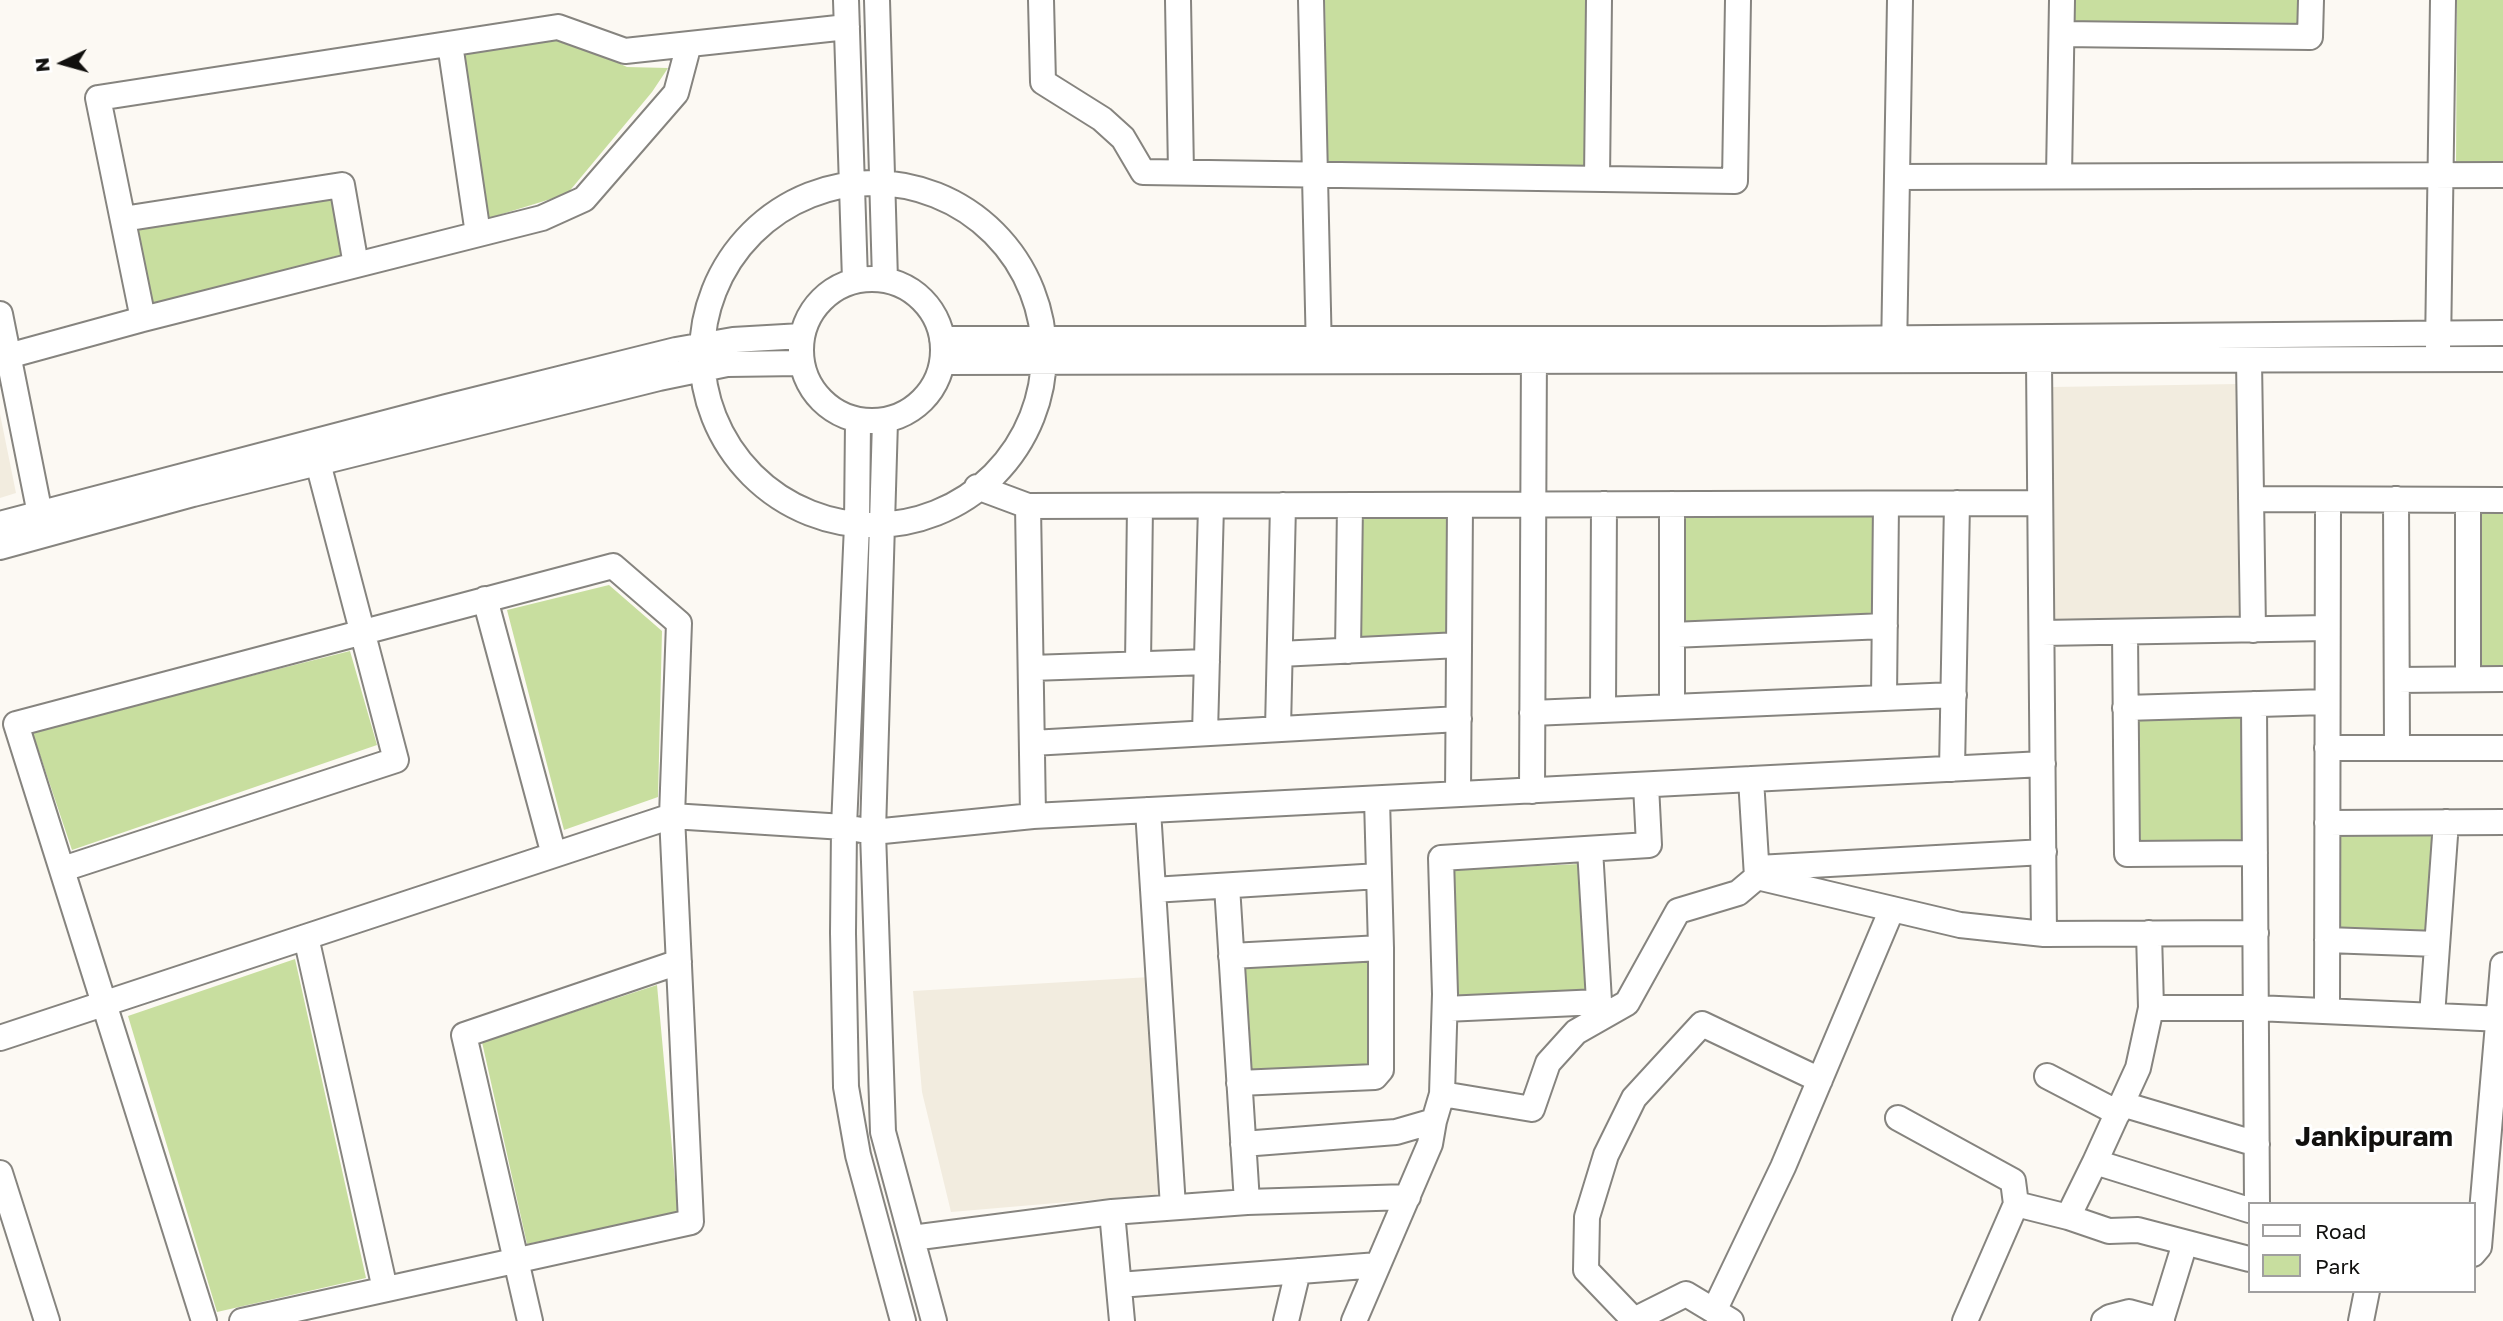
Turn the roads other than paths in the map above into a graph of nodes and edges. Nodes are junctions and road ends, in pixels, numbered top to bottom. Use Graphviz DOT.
graph roads {
  1 [pos="846,0"];
  2 [pos="877,0"];
  3 [pos="1041,0"];
  4 [pos="1178,0"];
  5 [pos="1311,0"];
  6 [pos="1599,0"];
  7 [pos="1738,0"];
  8 [pos="1900,0"];
  9 [pos="2062,0"];
  10 [pos="2311,0"];
  11 [pos="2443,0"];
  12 [pos="847,27"];
  13 [pos="2062,34"];
  14 [pos="450,44"];
  15 [pos="688,44"];
  16 [pos="1181,173"];
  17 [pos="1315,174"];
  18 [pos="2441,175"];
  19 [pos="2503,175"];
  20 [pos="2059,176"];
  21 [pos="1897,177"];
  22 [pos="1597,179"];
  23 [pos="883,182"];
  24 [pos="852,183"];
  25 [pos="122,219"];
  26 [pos="478,234"];
  27 [pos="356,265"];
  28 [pos="855,280"];
  29 [pos="885,280"];
  30 [pos="0,314"];
  31 [pos="143,318"];
  32 [pos="2503,333"];
  33 [pos="2438,334"];
  34 [pos="802,335"];
  35 [pos="1319,350"];
  36 [pos="1534,350"];
  37 [pos="1894,350"];
  38 [pos="942,351"];
  39 [pos="1044,351"];
  40 [pos="9,356"];
  41 [pos="702,357"];
  42 [pos="2503,359"];
  43 [pos="2249,360"];
  44 [pos="2438,360"];
  45 [pos="2039,361"];
  46 [pos="801,363"];
  47 [pos="858,421"];
  48 [pos="885,421"];
  49 [pos="318,463"];
  50 [pos="977,487"];
  51 [pos="2251,499"];
  52 [pos="2328,499"];
  53 [pos="2396,499"];
  54 [pos="2468,500"];
  55 [pos="2503,500"];
  56 [pos="1886,503"];
  57 [pos="1957,503"];
  58 [pos="2040,503"];
  59 [pos="1672,504"];
  60 [pos="1283,505"];
  61 [pos="1350,505"];
  62 [pos="1460,505"];
  63 [pos="1533,505"];
  64 [pos="1604,505"];
  65 [pos="1028,506"];
  66 [pos="1140,506"];
  67 [pos="1211,506"];
  68 [pos="0,524"];
  69 [pos="42,524"];
  70 [pos="857,525"];
  71 [pos="883,529"];
  72 [pos="0,547"];
  73 [pos="485,599"];
  74 [pos="1885,626"];
  75 [pos="2327,628"];
  76 [pos="2253,630"];
  77 [pos="362,632"];
  78 [pos="2125,632"];
  79 [pos="2042,633"];
  80 [pos="1672,635"];
  81 [pos="1459,645"];
  82 [pos="1348,651"];
  83 [pos="1280,654"];
  84 [pos="1207,662"];
  85 [pos="1138,664"];
  86 [pos="1031,668"];
  87 [pos="2503,678"];
  88 [pos="2468,679"];
  89 [pos="2397,680"];
  90 [pos="1954,695"];
  91 [pos="1884,698"];
  92 [pos="2326,702"];
  93 [pos="2254,704"];
  94 [pos="1672,707"];
  95 [pos="2125,708"];
  96 [pos="1603,710"];
  97 [pos="1532,713"];
  98 [pos="1459,719"];
  99 [pos="1279,729"];
  100 [pos="1205,733"];
  101 [pos="1032,743"];
  102 [pos="2327,748"];
  103 [pos="2397,748"];
  104 [pos="2503,748"];
  105 [pos="2043,764"];
  106 [pos="1952,769"];
  107 [pos="1751,779"];
  108 [pos="1646,785"];
  109 [pos="1532,791"];
  110 [pos="1458,794"];
  111 [pos="1377,799"];
  112 [pos="1148,810"];
  113 [pos="673,816"];
  114 [pos="1033,816"];
  115 [pos="2446,822"];
  116 [pos="2503,822"];
  117 [pos="2327,823"];
  118 [pos="844,827"];
  119 [pos="873,832"];
  120 [pos="1590,849"];
  121 [pos="2044,852"];
  122 [pos="2255,853"];
  123 [pos="554,855"];
  124 [pos="63,869"];
  125 [pos="1757,873"];
  126 [pos="1379,876"];
  127 [pos="1227,886"];
  128 [pos="1153,890"];
  129 [pos="1892,909"];
  130 [pos="2045,933"];
  131 [pos="2148,933"];
  132 [pos="2256,933"];
  133 [pos="306,937"];
  134 [pos="2327,940"];
  135 [pos="2437,944"];
  136 [pos="1381,947"];
  137 [pos="1231,956"];
  138 [pos="679,962"];
  139 [pos="2503,965"];
  140 [pos="106,1003"];
  141 [pos="2151,1008"];
  142 [pos="2256,1008"];
  143 [pos="1445,1009"];
  144 [pos="1600,1010"];
  145 [pos="2327,1011"];
  146 [pos="2432,1016"];
  147 [pos="2501,1019"];
  148 [pos="0,1038"];
  149 [pos="2047,1076"];
  150 [pos="1820,1080"];
  151 [pos="1239,1083"];
  152 [pos="1442,1094"];
  153 [pos="2120,1108"];
  154 [pos="1898,1118"];
  155 [pos="1434,1121"];
  156 [pos="1243,1144"];
  157 [pos="2257,1144"];
  158 [pos="2095,1162"];
  159 [pos="1,1178"];
  160 [pos="1408,1197"];
  161 [pos="1247,1202"];
  162 [pos="2257,1202"];
  163 [pos="2016,1205"];
  164 [pos="1173,1207"];
  165 [pos="2248,1210"];
  166 [pos="1112,1212"];
  167 [pos="2068,1217"];
  168 [pos="912,1238"];
  169 [pos="2185,1243"];
  170 [pos="2482,1249"];
  171 [pos="2248,1259"];
  172 [pos="516,1261"];
  173 [pos="1378,1265"];
  174 [pos="1298,1271"];
  175 [pos="1119,1285"];
  176 [pos="385,1289"];
  177 [pos="2367,1293"];
  178 [pos="1722,1316"];
  179 [pos="47,1321"];
  180 [pos="204,1321"];
  181 [pos="242,1321"];
  182 [pos="530,1321"];
  183 [pos="903,1321"];
  184 [pos="934,1321"];
  185 [pos="1122,1321"];
  186 [pos="1286,1321"];
  187 [pos="1354,1321"];
  188 [pos="1633,1321"];
  189 [pos="1965,1321"];
  190 [pos="2104,1321"];
  191 [pos="2162,1321"];
  192 [pos="2361,1321"];
  1 -- 12 [label="street"];
  2 -- 23 [label="street"];
  3 -- 16 [label="street"];
  4 -- 16 [label="street"];
  5 -- 17 [label="street"];
  6 -- 22 [label="street"];
  7 -- 22 [label="street"];
  8 -- 21 [label="street"];
  9 -- 13 [label="street"];
  10 -- 13 [label="street"];
  11 -- 18 [label="street"];
  12 -- 15 [label="street"];
  12 -- 24 [label="street"];
  13 -- 20 [label="street"];
  14 -- 15 [label="street"];
  14 -- 25 [label="street"];
  14 -- 26 [label="street"];
  15 -- 26 [label="street"];
  16 -- 17 [label="street"];
  17 -- 22 [label="street"];
  17 -- 35 [label="street"];
  18 -- 19 [label="street"];
  18 -- 20 [label="street"];
  18 -- 33 [label="street"];
  20 -- 21 [label="street"];
  21 -- 37 [label="street"];
  23 -- 24 [label="street"];
  23 -- 29 [label="street"];
  23 -- 39 [label="street"];
  24 -- 28 [label="street"];
  24 -- 41 [label="street"];
  25 -- 27 [label="street"];
  25 -- 31 [label="street"];
  26 -- 27 [label="street"];
  27 -- 31 [label="street"];
  28 -- 29 [label="street"];
  28 -- 34 [label="street"];
  29 -- 38 [label="street"];
  30 -- 40 [label="street"];
  31 -- 40 [label="street"];
  32 -- 33 [label="street"];
  33 -- 37 [label="street"];
  33 -- 44 [label="street"];
  34 -- 41 [label="street"];
  34 -- 46 [label="street"];
  35 -- 36 [label="street"];
  35 -- 39 [label="street"];
  36 -- 37 [label="street"];
  36 -- 63 [label="street"];
  37 -- 45 [label="street"];
  38 -- 39 [label="street"];
  38 -- 48 [label="street"];
  39 -- 50 [label="street"];
  40 -- 69 [label="street"];
  41 -- 46 [label="street"];
  41 -- 49 [label="street"];
  41 -- 69 [label="street"];
  41 -- 70 [label="street"];
  42 -- 44 [label="street"];
  43 -- 44 [label="street"];
  43 -- 45 [label="street"];
  43 -- 51 [label="street"];
  45 -- 58 [label="street"];
  46 -- 47 [label="street"];
  47 -- 48 [label="street"];
  47 -- 70 [label="street"];
  48 -- 71 [label="street"];
  49 -- 69 [label="street"];
  49 -- 77 [label="street"];
  50 -- 65 [label="street"];
  50 -- 71 [label="street"];
  51 -- 52 [label="street"];
  51 -- 76 [label="street"];
  52 -- 53 [label="street"];
  52 -- 75 [label="street"];
  53 -- 54 [label="street"];
  53 -- 89 [label="street"];
  54 -- 55 [label="street"];
  54 -- 88 [label="street"];
  56 -- 57 [label="street"];
  56 -- 59 [label="street"];
  56 -- 74 [label="street"];
  57 -- 58 [label="street"];
  57 -- 90 [label="street"];
  58 -- 79 [label="street"];
  59 -- 64 [label="street"];
  59 -- 80 [label="street"];
  60 -- 61 [label="street"];
  60 -- 67 [label="street"];
  60 -- 83 [label="street"];
  61 -- 62 [label="street"];
  61 -- 82 [label="street"];
  62 -- 63 [label="street"];
  62 -- 81 [label="street"];
  63 -- 64 [label="street"];
  63 -- 97 [label="street"];
  64 -- 96 [label="street"];
  65 -- 66 [label="street"];
  65 -- 86 [label="street"];
  66 -- 67 [label="street"];
  66 -- 85 [label="street"];
  67 -- 84 [label="street"];
  68 -- 69 [label="street"];
  69 -- 72 [label="street"];
  70 -- 71 [label="street"];
  70 -- 118 [label="street"];
  71 -- 119 [label="street"];
  73 -- 77 [label="street"];
  73 -- 113 [label="street"];
  73 -- 123 [label="street"];
  74 -- 80 [label="street"];
  74 -- 91 [label="street"];
  75 -- 76 [label="street"];
  75 -- 92 [label="street"];
  76 -- 78 [label="street"];
  77 -- 124 [label="street"];
  77 -- 124 [label="street"];
  78 -- 79 [label="street"];
  78 -- 95 [label="street"];
  79 -- 105 [label="street"];
  80 -- 94 [label="street"];
  81 -- 82 [label="street"];
  81 -- 98 [label="street"];
  82 -- 83 [label="street"];
  83 -- 99 [label="street"];
  84 -- 85 [label="street"];
  84 -- 100 [label="street"];
  85 -- 86 [label="street"];
  86 -- 101 [label="street"];
  87 -- 88 [label="street"];
  88 -- 89 [label="street"];
  89 -- 103 [label="street"];
  90 -- 91 [label="street"];
  90 -- 106 [label="street"];
  91 -- 94 [label="street"];
  92 -- 93 [label="street"];
  92 -- 102 [label="street"];
  93 -- 95 [label="street"];
  93 -- 122 [label="street"];
  94 -- 96 [label="street"];
  95 -- 122 [label="street"];
  96 -- 97 [label="street"];
  97 -- 109 [label="street"];
  98 -- 99 [label="street"];
  98 -- 110 [label="street"];
  99 -- 100 [label="street"];
  100 -- 101 [label="street"];
  101 -- 114 [label="street"];
  102 -- 103 [label="street"];
  102 -- 117 [label="street"];
  103 -- 104 [label="street"];
  105 -- 106 [label="street"];
  105 -- 121 [label="street"];
  106 -- 107 [label="street"];
  107 -- 108 [label="street"];
  107 -- 125 [label="street"];
  108 -- 109 [label="street"];
  108 -- 120 [label="street"];
  109 -- 110 [label="street"];
  110 -- 111 [label="street"];
  111 -- 112 [label="street"];
  111 -- 126 [label="street"];
  112 -- 114 [label="street"];
  112 -- 128 [label="street"];
  113 -- 118 [label="street"];
  113 -- 123 [label="street"];
  113 -- 138 [label="street"];
  114 -- 119 [label="street"];
  115 -- 116 [label="street"];
  115 -- 117 [label="street"];
  115 -- 135 [label="street"];
  117 -- 134 [label="street"];
  118 -- 119 [label="street"];
  118 -- 183 [label="street"];
  119 -- 168 [label="street"];
  120 -- 143 [label="street"];
  120 -- 144 [label="street"];
  121 -- 125 [label="street"];
  121 -- 130 [label="street"];
  122 -- 132 [label="street"];
  123 -- 133 [label="street"];
  124 -- 140 [label="street"];
  125 -- 129 [label="street"];
  125 -- 144 [label="street"];
  126 -- 127 [label="street"];
  126 -- 136 [label="street"];
  127 -- 128 [label="street"];
  127 -- 137 [label="street"];
  128 -- 164 [label="street"];
  129 -- 130 [label="street"];
  129 -- 150 [label="street"];
  130 -- 131 [label="street"];
  131 -- 132 [label="street"];
  131 -- 141 [label="street"];
  132 -- 142 [label="street"];
  133 -- 140 [label="street"];
  133 -- 176 [label="street"];
  134 -- 135 [label="street"];
  134 -- 145 [label="street"];
  135 -- 146 [label="street"];
  136 -- 137 [label="street"];
  136 -- 151 [label="street"];
  137 -- 151 [label="street"];
  138 -- 172 [label="street"];
  138 -- 172 [label="street"];
  139 -- 147 [label="street"];
  140 -- 148 [label="street"];
  140 -- 180 [label="street"];
  141 -- 142 [label="street"];
  141 -- 153 [label="street"];
  142 -- 145 [label="street"];
  142 -- 157 [label="street"];
  143 -- 144 [label="street"];
  143 -- 152 [label="street"];
  144 -- 152 [label="street"];
  145 -- 146 [label="street"];
  146 -- 147 [label="street"];
  147 -- 170 [label="street"];
  149 -- 153 [label="street"];
  150 -- 178 [label="street"];
  150 -- 188 [label="street"];
  151 -- 156 [label="street"];
  152 -- 155 [label="street"];
  153 -- 157 [label="street"];
  153 -- 158 [label="street"];
  154 -- 163 [label="street"];
  155 -- 156 [label="street"];
  155 -- 160 [label="street"];
  156 -- 161 [label="street"];
  157 -- 162 [label="street"];
  158 -- 165 [label="street"];
  158 -- 167 [label="street"];
  159 -- 179 [label="street"];
  160 -- 161 [label="street"];
  160 -- 173 [label="street"];
  161 -- 164 [label="street"];
  163 -- 167 [label="street"];
  163 -- 189 [label="street"];
  164 -- 166 [label="street"];
  166 -- 168 [label="street"];
  166 -- 175 [label="street"];
  167 -- 169 [label="street"];
  168 -- 184 [label="street"];
  169 -- 171 [label="street"];
  169 -- 191 [label="street"];
  172 -- 176 [label="street"];
  172 -- 182 [label="street"];
  173 -- 174 [label="street"];
  173 -- 187 [label="street"];
  174 -- 175 [label="street"];
  174 -- 186 [label="street"];
  175 -- 185 [label="street"];
  176 -- 181 [label="street"];
  177 -- 192 [label="street"];
  178 -- 188 [label="street"];
  190 -- 191 [label="street"];
}
